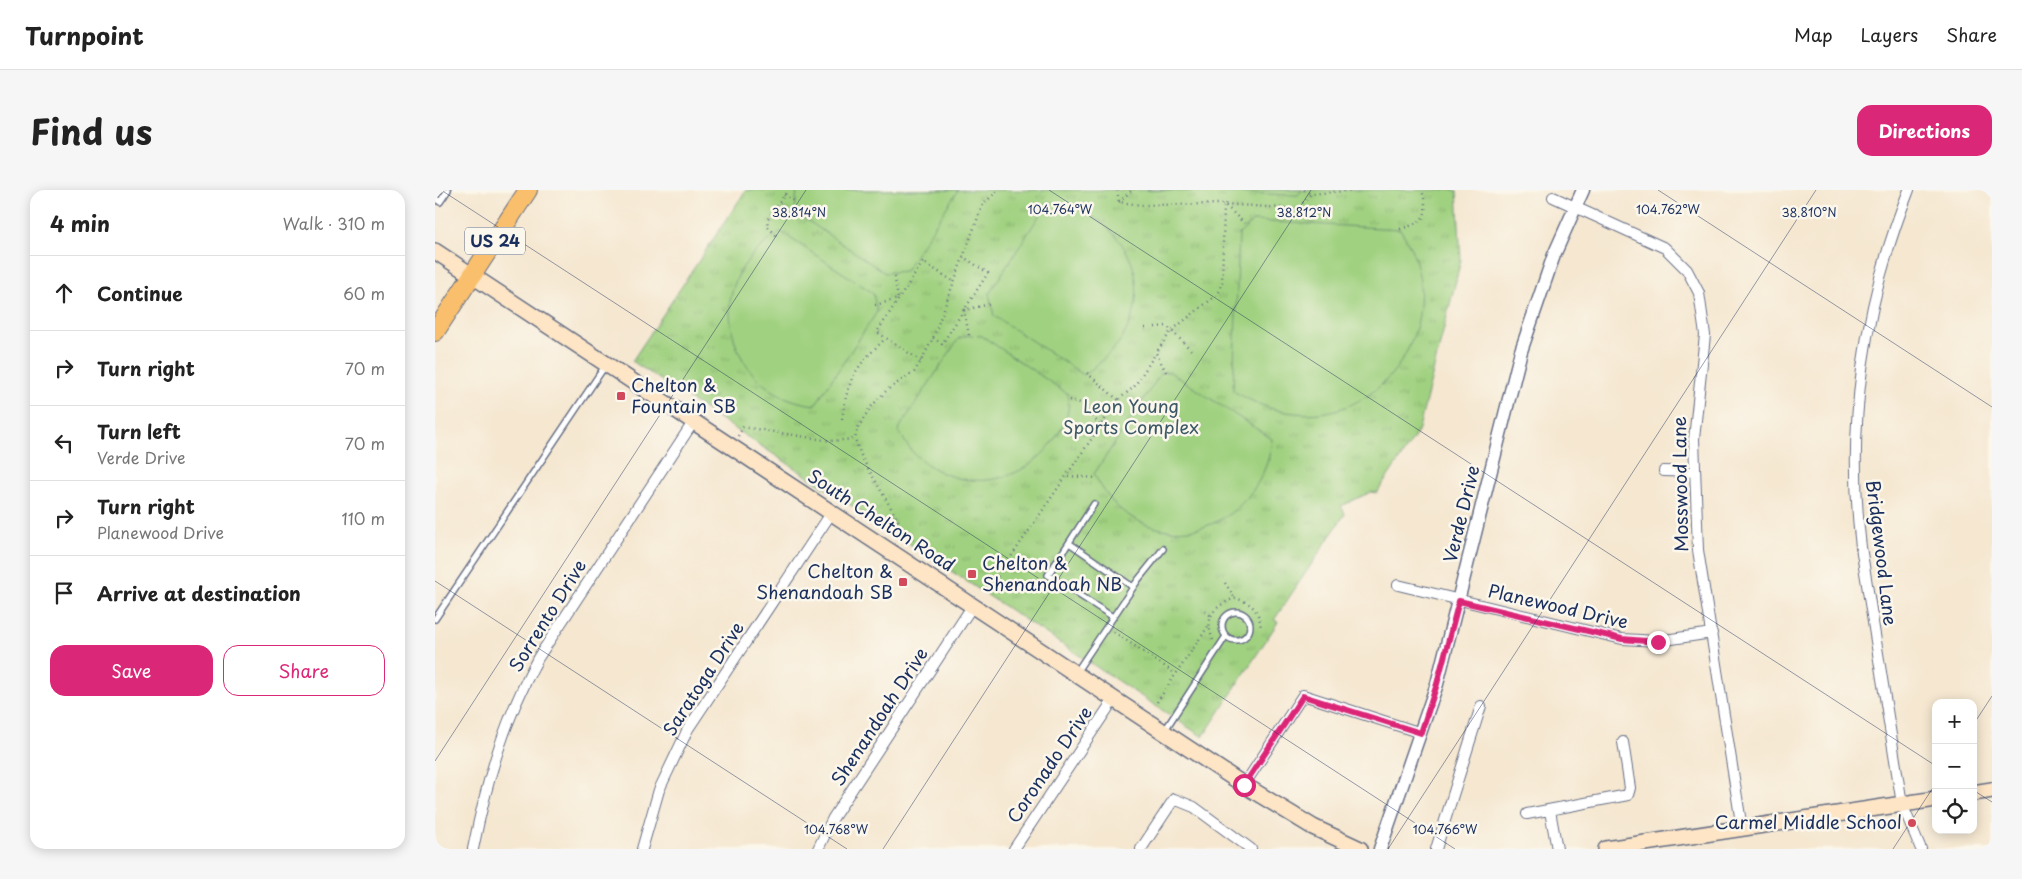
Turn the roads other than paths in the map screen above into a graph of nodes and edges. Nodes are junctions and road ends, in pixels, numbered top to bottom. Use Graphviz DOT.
graph roads {
  1 [pos="448,190"];
  2 [pos="528,190"];
  3 [pos="1583,190"];
  4 [pos="1909,190"];
  5 [pos="1553,197"];
  6 [pos="435,198"];
  7 [pos="1575,206"];
  8 [pos="435,251"];
  9 [pos="472,276"];
  10 [pos="435,332"];
  11 [pos="607,364"];
  12 [pos="694,421"];
  13 [pos="1664,471"];
  14 [pos="1694,472"];
  15 [pos="1094,504"];
  16 [pos="832,512"];
  17 [pos="1069,543"];
  18 [pos="1163,549"];
  19 [pos="1398,585"];
  20 [pos="1133,587"];
  21 [pos="1459,601"];
  22 [pos="973,605"];
  23 [pos="1113,617"];
  24 [pos="435,619"];
  25 [pos="1712,632"];
  26 [pos="1225,636"];
  27 [pos="1075,673"];
  28 [pos="1114,699"];
  29 [pos="1481,706"];
  30 [pos="1163,732"];
  31 [pos="1421,733"];
  32 [pos="1623,742"];
  33 [pos="1244,785"];
  34 [pos="1992,790"];
  35 [pos="1977,792"];
  36 [pos="1932,800"];
  37 [pos="1902,804"];
  38 [pos="1550,811"];
  39 [pos="1527,814"];
  40 [pos="1741,828"];
  41 [pos="473,849"];
  42 [pos="642,849"];
  43 [pos="818,849"];
  44 [pos="1014,849"];
  45 [pos="1141,849"];
  46 [pos="1251,849"];
  47 [pos="1360,849"];
  48 [pos="1380,849"];
  49 [pos="1436,849"];
  50 [pos="1557,849"];
  51 [pos="1607,849"];
  52 [pos="1921,849"];
  1 -- 6 [label="lane"];
  2 -- 9 [label="highway, US 24"];
  3 -- 7 [label="street, Verde Drive"];
  4 -- 37 [label="street, Bridgewood Lane"];
  5 -- 7 [label="street, Mosswood Lane"];
  7 -- 14 [label="street, Mosswood Lane"];
  7 -- 21 [label="street, Verde Drive"];
  8 -- 9 [label="main road, South Chelton Road"];
  9 -- 10 [label="highway, US 24"];
  9 -- 11 [label="main road, South Chelton Road"];
  11 -- 12 [label="main road, South Chelton Road"];
  11 -- 24 [label="lane"];
  12 -- 16 [label="main road, South Chelton Road"];
  12 -- 41 [label="street, Sorrento Drive"];
  13 -- 14 [label="street"];
  14 -- 25 [label="street, Mosswood Lane"];
  15 -- 17 [label="lane"];
  16 -- 22 [label="main road, South Chelton Road"];
  16 -- 42 [label="street, Saratoga Drive"];
  17 -- 20 [label="lane"];
  17 -- 23 [label="lane"];
  18 -- 20 [label="lane"];
  19 -- 21 [label="street, Planewood Drive"];
  20 -- 23 [label="lane"];
  21 -- 25 [label="street, Planewood Drive"];
  21 -- 31 [label="street, Verde Drive"];
  22 -- 27 [label="main road, South Chelton Road"];
  22 -- 43 [label="street, Shenandoah Drive"];
  23 -- 27 [label="lane"];
  25 -- 40 [label="street, Mosswood Lane"];
  26 -- 26 [label="lane"];
  26 -- 30 [label="lane"];
  27 -- 28 [label="main road, South Chelton Road"];
  28 -- 30 [label="main road, South Chelton Road"];
  28 -- 44 [label="street, Coronado Drive"];
  29 -- 49 [label="street"];
  30 -- 33 [label="main road, South Chelton Road"];
  31 -- 33 [label="street"];
  31 -- 48 [label="street, Verde Drive"];
  32 -- 38 [label="street"];
  33 -- 47 [label="main road, South Chelton Road"];
  34 -- 35 [label="main road"];
  36 -- 37 [label="main road"];
  37 -- 40 [label="main road"];
  37 -- 52 [label="street, Bridgewood Lane"];
  38 -- 39 [label="street"];
  38 -- 50 [label="street"];
  40 -- 51 [label="main road"];
  45 -- 46 [label="street"];
}
